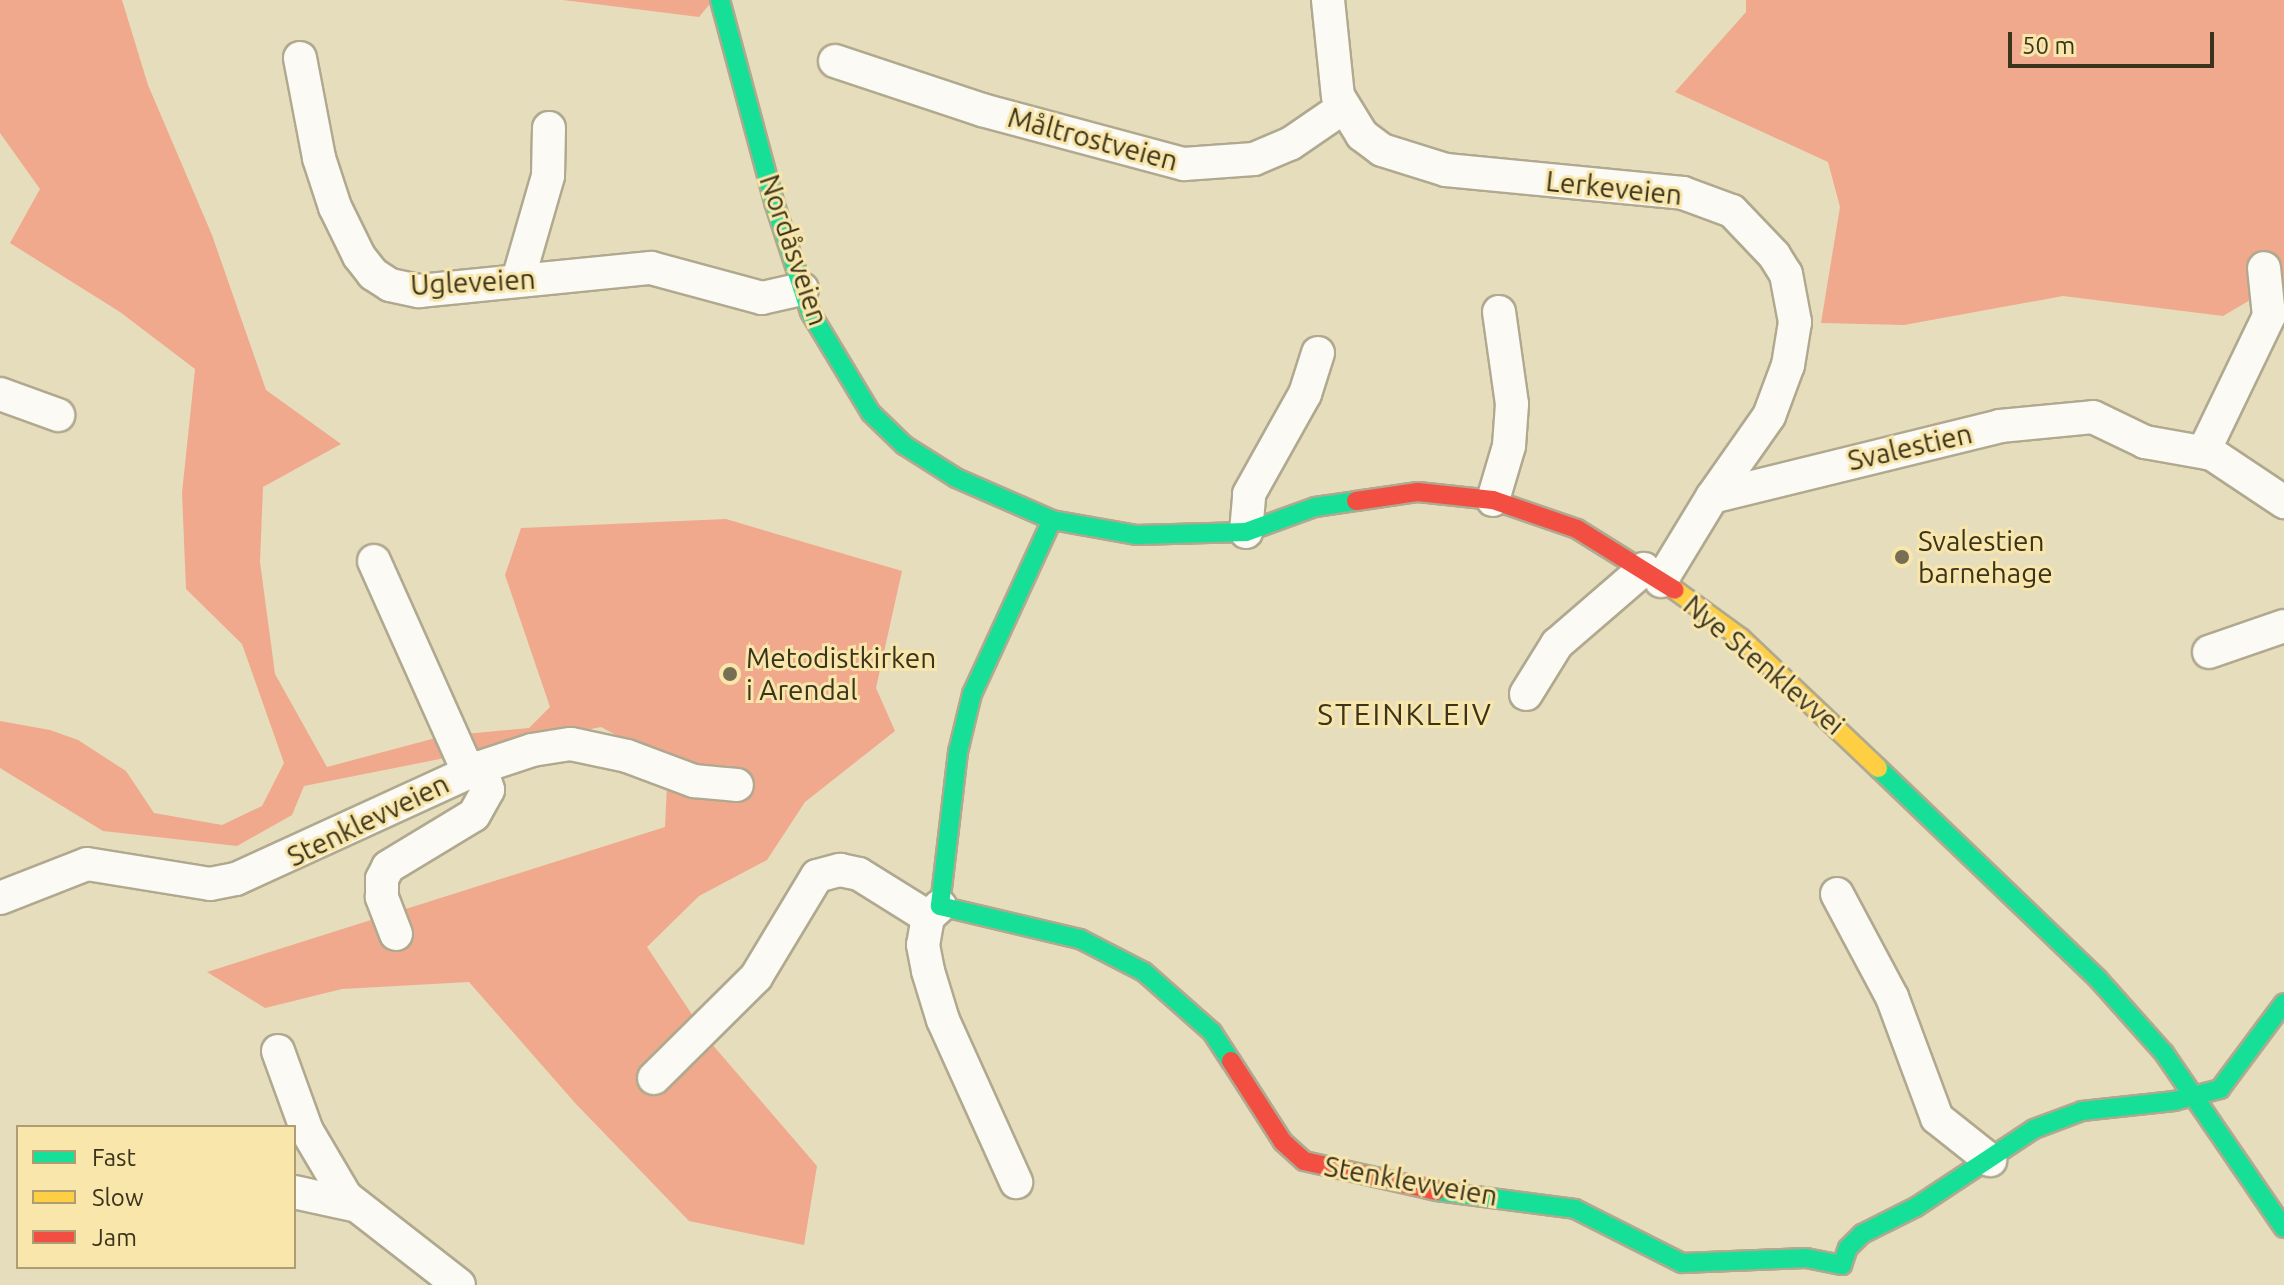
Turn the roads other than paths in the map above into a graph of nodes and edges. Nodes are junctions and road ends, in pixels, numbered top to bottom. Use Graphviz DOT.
graph roads {
  1 [pos="720,0"];
  2 [pos="1328,0"];
  3 [pos="300,58"];
  4 [pos="835,61"];
  5 [pos="1344,107"];
  6 [pos="549,128"];
  7 [pos="2264,268"];
  8 [pos="518,280"];
  9 [pos="802,289"];
  10 [pos="1499,312"];
  11 [pos="1318,353"];
  12 [pos="0,394"];
  13 [pos="58,415"];
  14 [pos="2204,451"];
  15 [pos="1712,497"];
  16 [pos="1493,500"];
  17 [pos="2284,502"];
  18 [pos="1052,520"];
  19 [pos="1246,532"];
  20 [pos="374,561"];
  21 [pos="1653,575"];
  22 [pos="2284,626"];
  23 [pos="2209,652"];
  24 [pos="1526,694"];
  25 [pos="475,770"];
  26 [pos="737,785"];
  27 [pos="1837,894"];
  28 [pos="0,898"];
  29 [pos="934,911"];
  30 [pos="396,934"];
  31 [pos="2284,1003"];
  32 [pos="278,1051"];
  33 [pos="654,1078"];
  34 [pos="2194,1093"];
  35 [pos="1990,1160"];
  36 [pos="1016,1182"];
  37 [pos="296,1192"];
  38 [pos="353,1205"];
  39 [pos="2284,1228"];
  40 [pos="1841,1275"];
  41 [pos="459,1285"];
  1 -- 9 [label="main road, Nordåsveien"];
  2 -- 5 [label="street, Lerkeveien"];
  3 -- 8 [label="street, Ugleveien"];
  4 -- 5 [label="street, Måltrostveien"];
  5 -- 15 [label="street, Lerkeveien"];
  6 -- 8 [label="street"];
  7 -- 14 [label="street"];
  8 -- 9 [label="street, Ugleveien"];
  9 -- 18 [label="main road, Nordåsveien"];
  10 -- 16 [label="street"];
  11 -- 19 [label="street"];
  12 -- 13 [label="street"];
  14 -- 15 [label="street, Svalestien"];
  14 -- 17 [label="street"];
  15 -- 21 [label="street"];
  16 -- 19 [label="main road, Nye Stenklevvei"];
  16 -- 21 [label="main road, Nye Stenklevvei"];
  18 -- 19 [label="main road, Nye Stenklevvei"];
  18 -- 29 [label="main road"];
  20 -- 25 [label="street"];
  21 -- 24 [label="street"];
  21 -- 34 [label="main road, Nye Stenklevvei"];
  22 -- 23 [label="street"];
  25 -- 26 [label="street, Stenklevveien"];
  25 -- 28 [label="street, Stenklevveien"];
  25 -- 30 [label="street"];
  27 -- 35 [label="street"];
  29 -- 33 [label="street"];
  29 -- 36 [label="street"];
  29 -- 40 [label="main road, Stenklevveien"];
  31 -- 34 [label="main road, Stenklevveien"];
  32 -- 38 [label="street"];
  34 -- 35 [label="main road, Stenklevveien"];
  34 -- 39 [label="main road, Nye Stenklevvei"];
  35 -- 40 [label="main road, Stenklevveien"];
  37 -- 38 [label="street"];
  38 -- 41 [label="street"];
}
